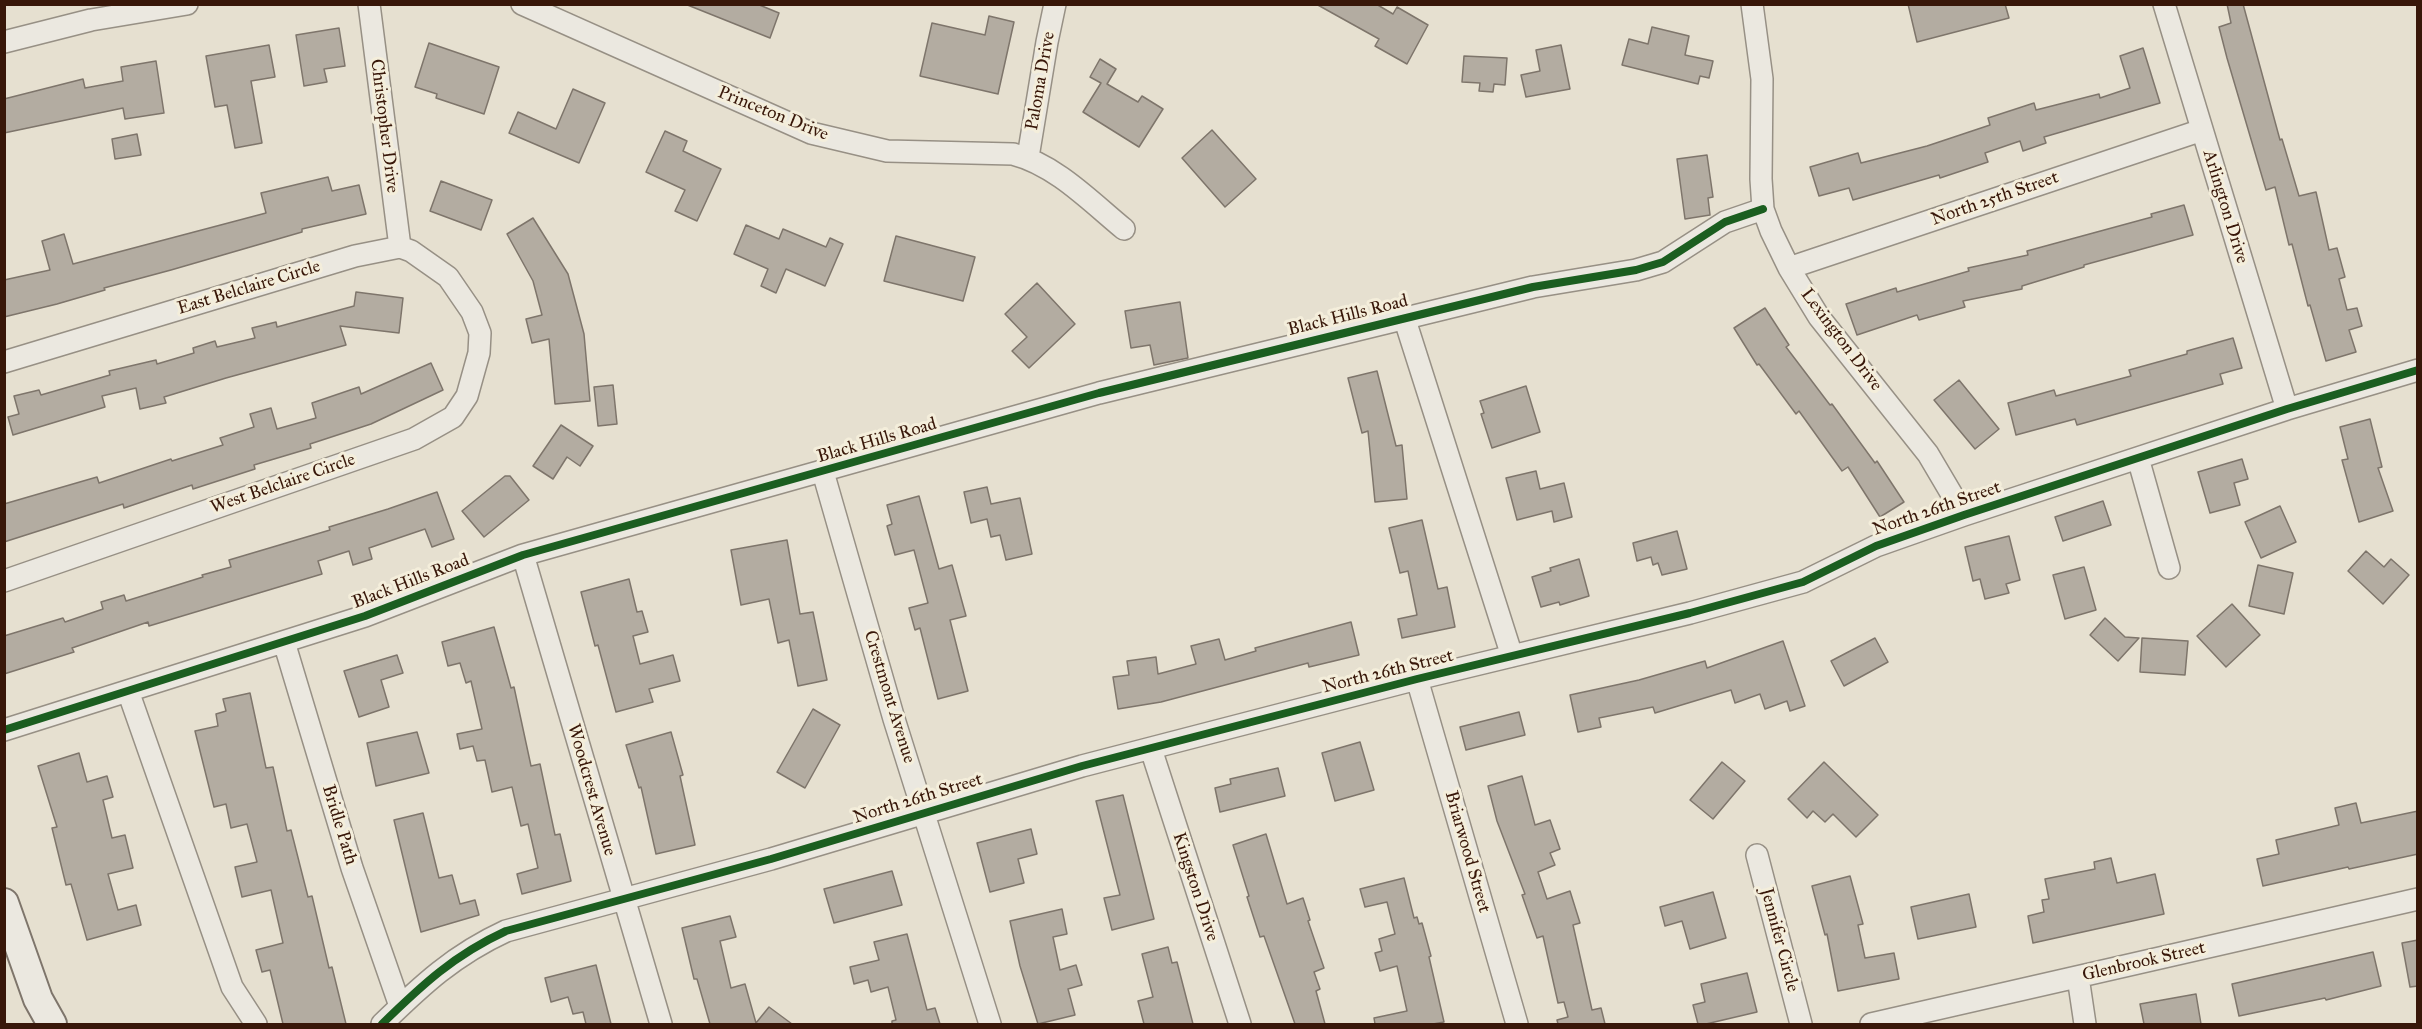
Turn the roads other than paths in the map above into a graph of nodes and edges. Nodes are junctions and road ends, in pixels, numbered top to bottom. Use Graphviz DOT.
graph roads {
  1 [pos="187,4"];
  2 [pos="369,4"];
  3 [pos="522,4"];
  4 [pos="1055,4"];
  5 [pos="1752,4"];
  6 [pos="2164,4"];
  7 [pos="4,42"];
  8 [pos="2202,130"];
  9 [pos="1028,158"];
  10 [pos="1763,209"];
  11 [pos="1125,229"];
  12 [pos="400,247"];
  13 [pos="1789,268"];
  14 [pos="1404,317"];
  15 [pos="4,362"];
  16 [pos="2416,375"];
  17 [pos="2287,409"];
  18 [pos="2138,458"];
  19 [pos="823,472"];
  20 [pos="1964,515"];
  21 [pos="523,555"];
  22 [pos="2169,568"];
  23 [pos="4,581"];
  24 [pos="284,642"];
  25 [pos="1512,656"];
  26 [pos="1417,679"];
  27 [pos="128,691"];
  28 [pos="4,730"];
  29 [pos="1151,748"];
  30 [pos="924,813"];
  31 [pos="1757,855"];
  32 [pos="623,899"];
  33 [pos="2418,899"];
  34 [pos="4,903"];
  35 [pos="2078,977"];
  36 [pos="400,1006"];
  37 [pos="52,1024"];
  38 [pos="256,1024"];
  39 [pos="382,1024"];
  40 [pos="661,1024"];
  41 [pos="990,1024"];
  42 [pos="1240,1024"];
  43 [pos="1517,1024"];
  44 [pos="1801,1024"];
  45 [pos="1870,1024"];
  46 [pos="2085,1024"];
  1 -- 7 [label="street"];
  2 -- 12 [label="street, Christopher Drive"];
  3 -- 9 [label="street, Princeton Drive"];
  4 -- 9 [label="street, Paloma Drive"];
  5 -- 10 [label="street, Lexington Drive"];
  6 -- 8 [label="street, Arlington Drive"];
  8 -- 13 [label="street, North 25th Street"];
  8 -- 17 [label="street, Arlington Drive"];
  9 -- 11 [label="street, Princeton Drive"];
  10 -- 13 [label="street, Lexington Drive"];
  10 -- 14 [label="street, Black Hills Road"];
  12 -- 15 [label="street, East Belclaire Circle"];
  12 -- 23 [label="street, West Belclaire Circle"];
  13 -- 20 [label="street, Lexington Drive"];
  14 -- 19 [label="street, Black Hills Road"];
  14 -- 25 [label="street"];
  16 -- 17 [label="street, North 26th Street"];
  17 -- 18 [label="street, North 26th Street"];
  18 -- 20 [label="street, North 26th Street"];
  18 -- 22 [label="street"];
  19 -- 21 [label="street, Black Hills Road"];
  19 -- 30 [label="street, Crestmont Avenue"];
  20 -- 25 [label="street, North 26th Street"];
  21 -- 24 [label="street, Black Hills Road"];
  21 -- 32 [label="street, Woodcrest Avenue"];
  24 -- 27 [label="street, Black Hills Road"];
  24 -- 36 [label="street, Bridle Path"];
  25 -- 26 [label="street, North 26th Street"];
  26 -- 29 [label="street, North 26th Street"];
  26 -- 43 [label="street, Briarwood Street"];
  27 -- 28 [label="street, Black Hills Road"];
  27 -- 38 [label="street"];
  29 -- 30 [label="street, North 26th Street"];
  29 -- 42 [label="street, Kingston Drive"];
  30 -- 32 [label="street, North 26th Street"];
  30 -- 41 [label="street, Crestmont Avenue"];
  31 -- 44 [label="street, Jennifer Circle"];
  32 -- 36 [label="street, North 26th Street"];
  32 -- 40 [label="street, Woodcrest Avenue"];
  33 -- 35 [label="street, Glenbrook Street"];
  34 -- 37 [label="street"];
  35 -- 45 [label="street, Glenbrook Street"];
  35 -- 46 [label="street"];
  36 -- 39 [label="street, North 26th Street"];
}
